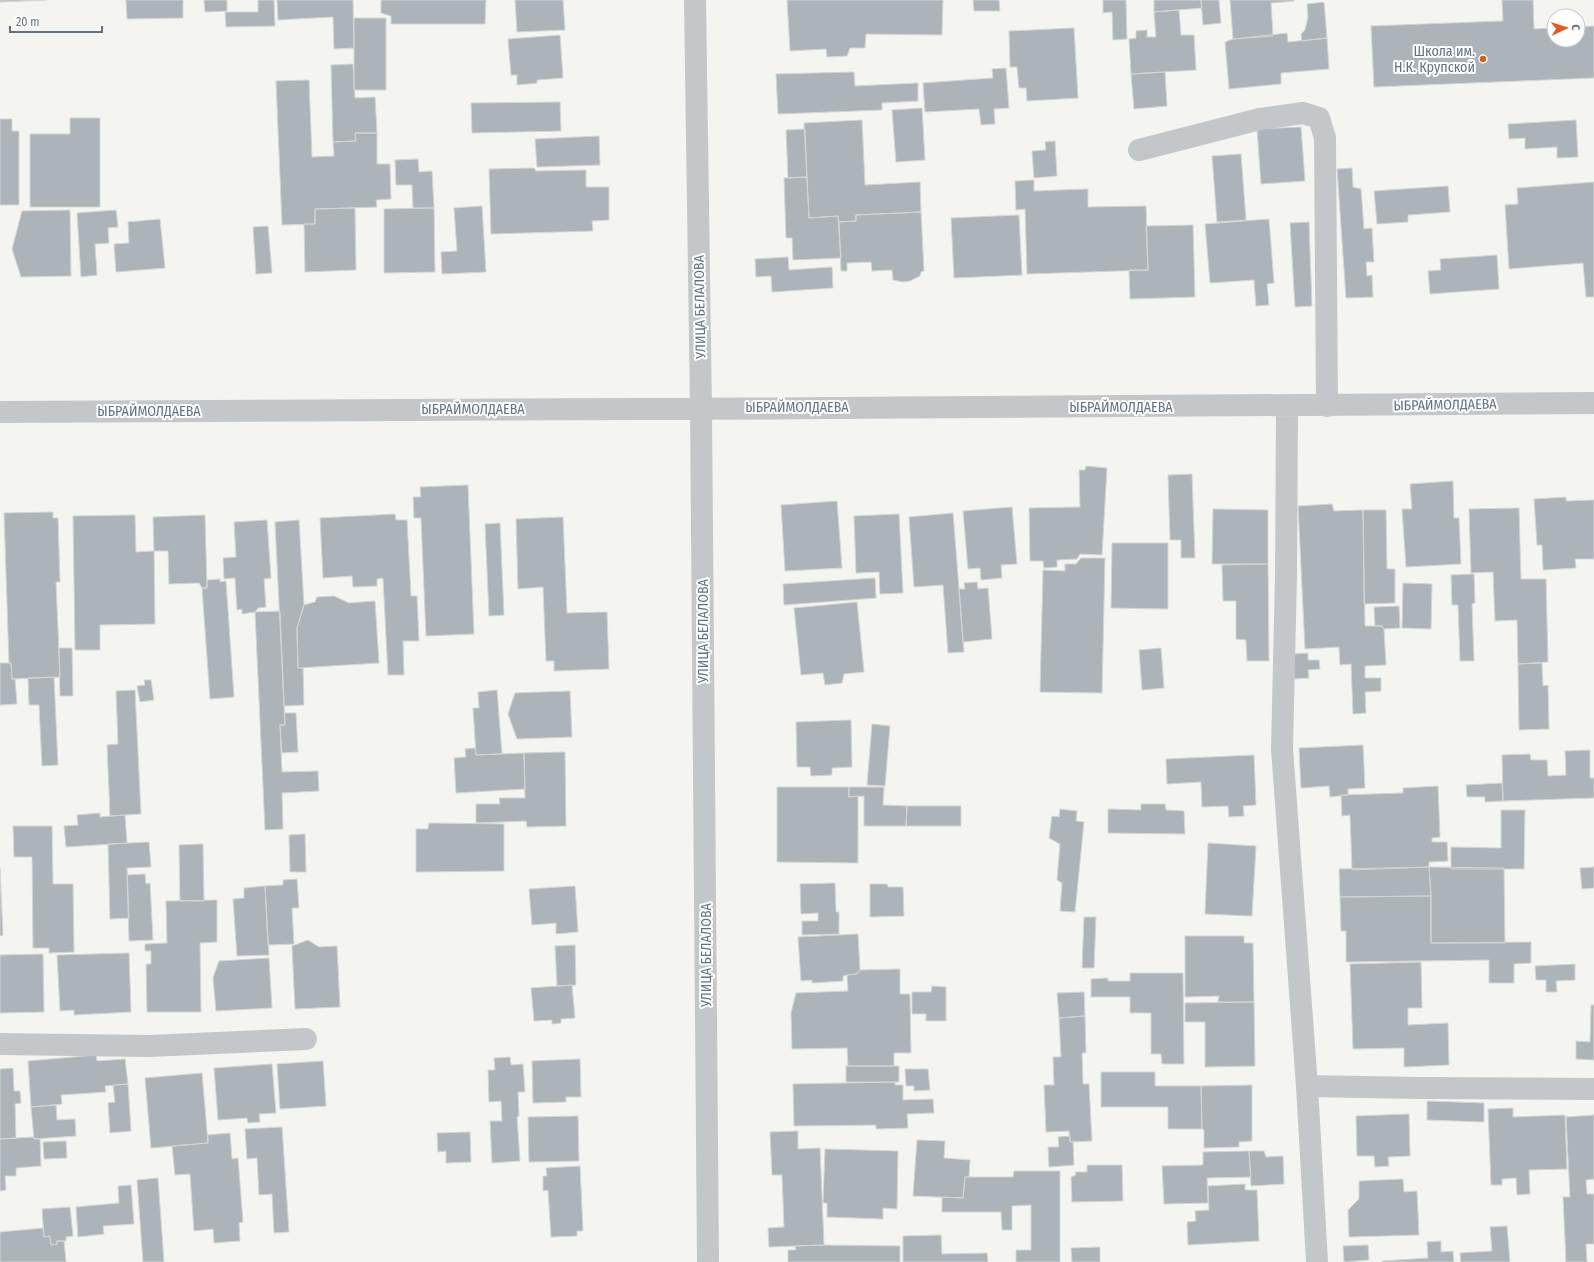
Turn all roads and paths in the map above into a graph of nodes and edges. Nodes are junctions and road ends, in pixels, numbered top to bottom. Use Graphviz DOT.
graph roads {
  1 [pos="695,0"];
  2 [pos="1139,150"];
  3 [pos="1594,403"];
  4 [pos="1327,406"];
  5 [pos="1287,407"];
  6 [pos="701,408"];
  7 [pos="0,412"];
  8 [pos="306,1039"];
  9 [pos="0,1044"];
  10 [pos="1307,1086"];
  11 [pos="1594,1089"];
  12 [pos="708,1262"];
  13 [pos="1317,1262"];
  1 -- 6 [label="street, УЛИЦА БЕЛАЛОВА"];
  2 -- 4 [label="street"];
  3 -- 4 [label="street, ЫБРАЙМОЛДАЕВА"];
  4 -- 5 [label="street, ЫБРАЙМОЛДАЕВА"];
  5 -- 6 [label="street, ЫБРАЙМОЛДАЕВА"];
  5 -- 10 [label="street"];
  6 -- 7 [label="street, ЫБРАЙМОЛДАЕВА"];
  6 -- 12 [label="street, УЛИЦА БЕЛАЛОВА"];
  8 -- 9 [label="street"];
  10 -- 11 [label="street"];
  10 -- 13 [label="street"];
}
